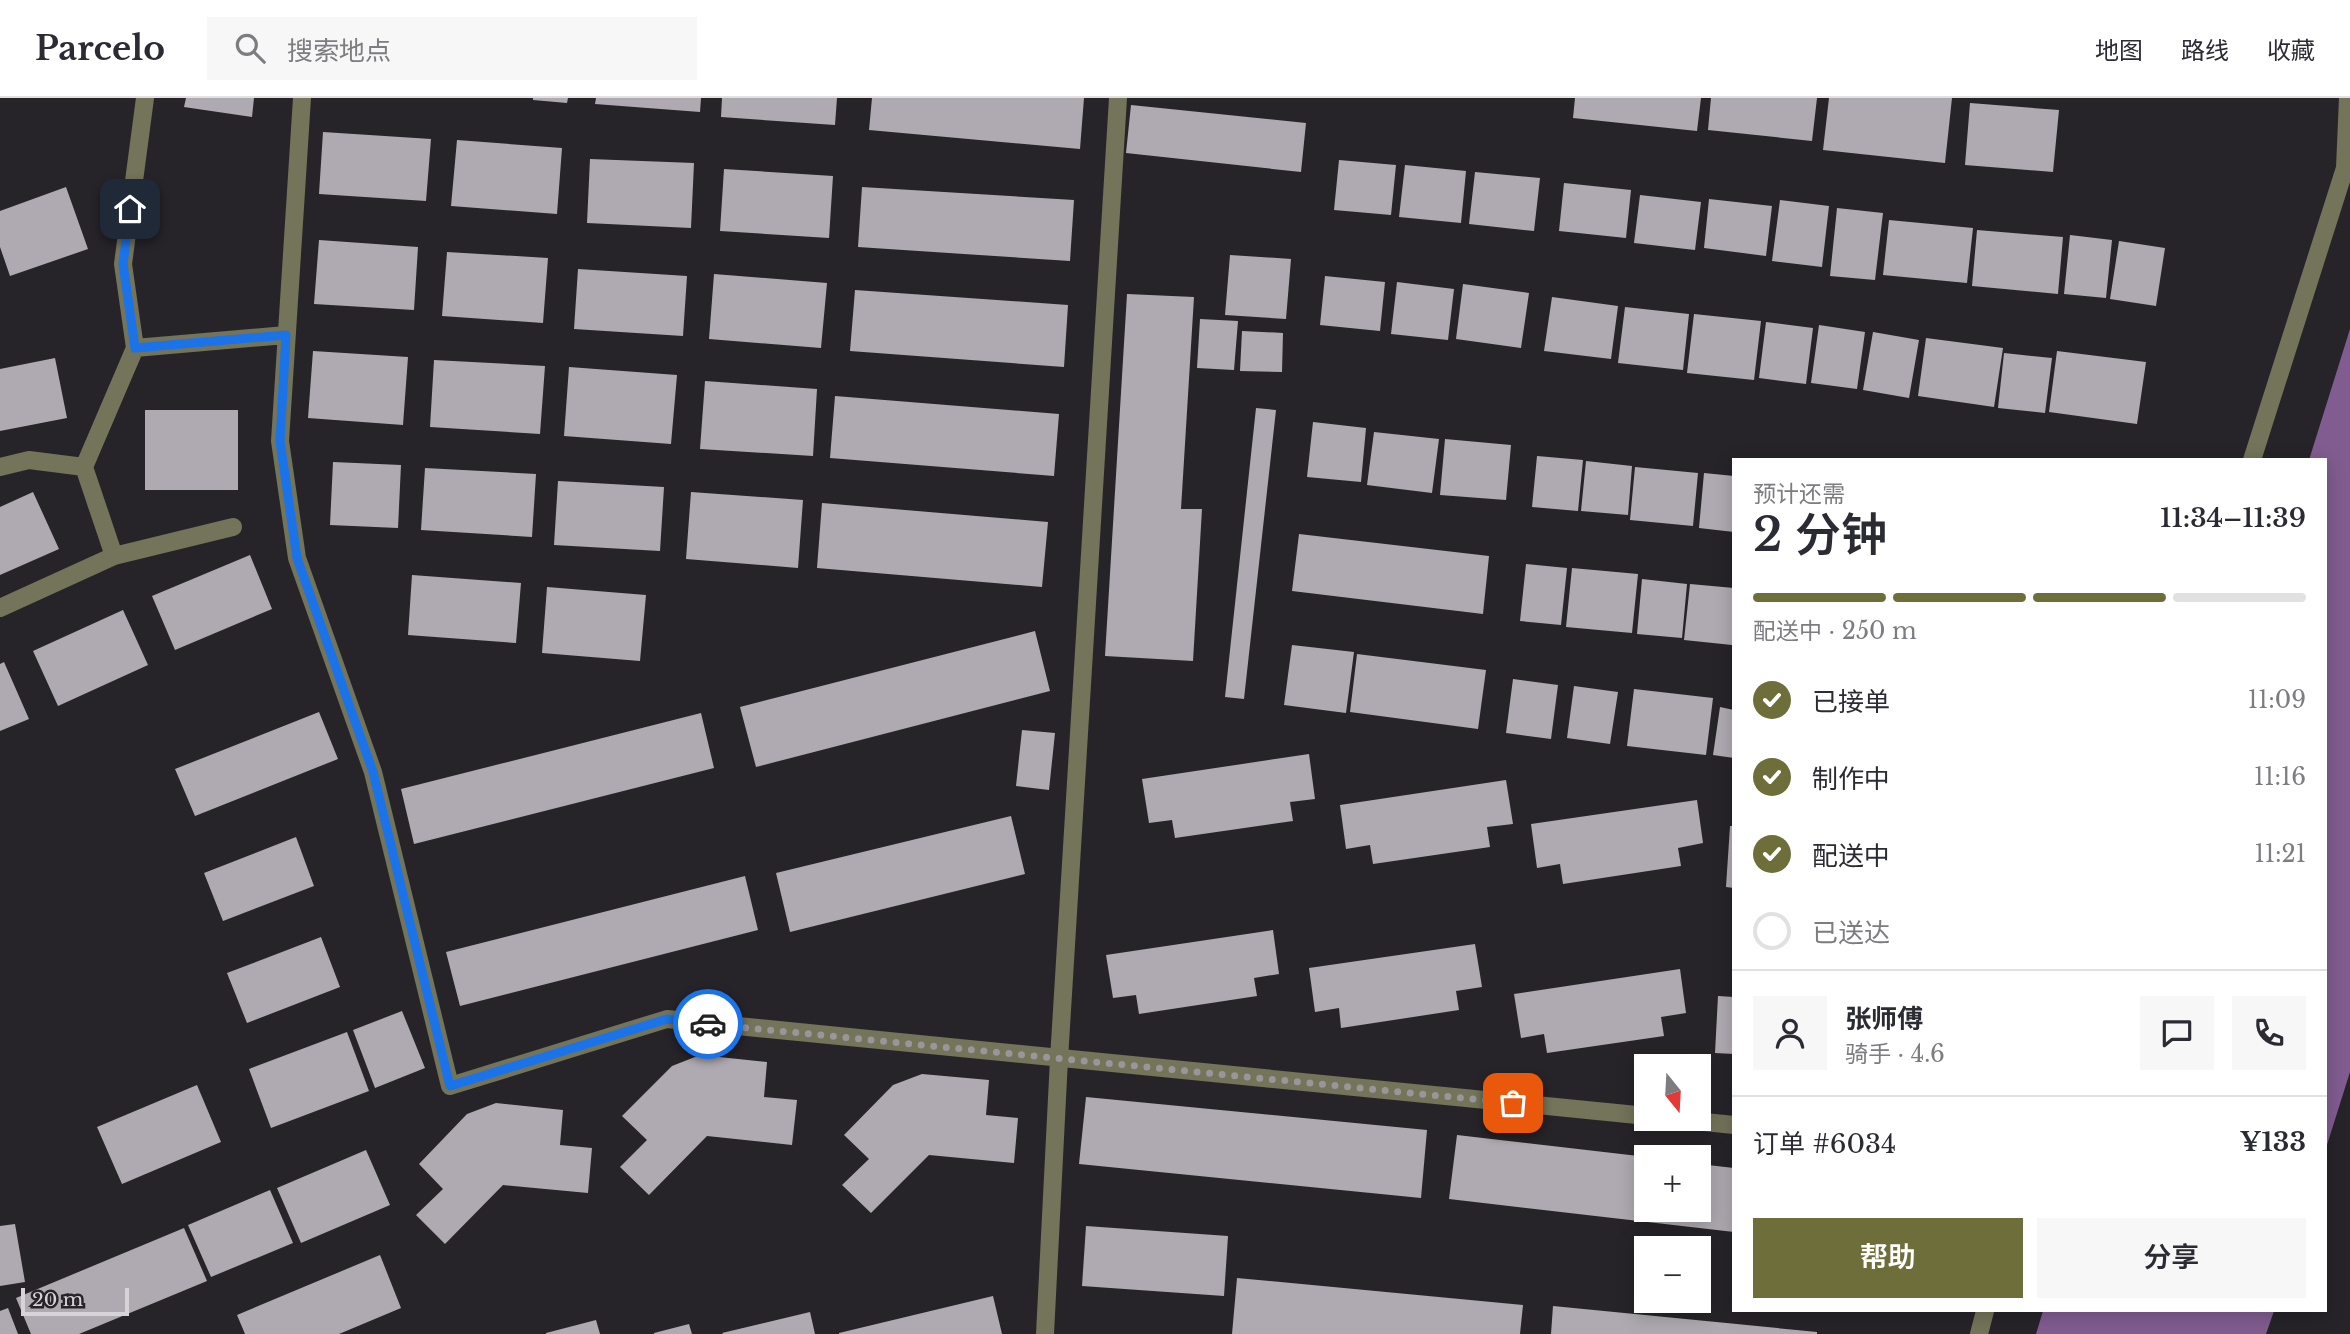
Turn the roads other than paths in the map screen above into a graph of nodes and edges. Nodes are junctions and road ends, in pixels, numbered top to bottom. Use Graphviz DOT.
graph roads {
  1 [pos="145,98"];
  2 [pos="302,98"];
  3 [pos="1118,98"];
  4 [pos="2348,98"];
  5 [pos="286,335"];
  6 [pos="135,348"];
  7 [pos="2253,458"];
  8 [pos="0,467"];
  9 [pos="84,467"];
  10 [pos="233,527"];
  11 [pos="114,556"];
  12 [pos="0,608"];
  13 [pos="1059,1059"];
  14 [pos="1634,1115"];
  15 [pos="1712,1123"];
  16 [pos="1732,1125"];
  17 [pos="1985,1312"];
  18 [pos="1045,1334"];
  19 [pos="1979,1334"];
  1 -- 6 [label="street"];
  2 -- 5 [label="street"];
  3 -- 13 [label="street"];
  4 -- 7 [label="street"];
  5 -- 6 [label="street"];
  5 -- 13 [label="street"];
  6 -- 9 [label="street"];
  8 -- 9 [label="street"];
  9 -- 11 [label="street"];
  10 -- 11 [label="street"];
  11 -- 12 [label="street"];
  13 -- 14 [label="street"];
  13 -- 18 [label="street"];
  15 -- 16 [label="street"];
  17 -- 19 [label="street"];
}
